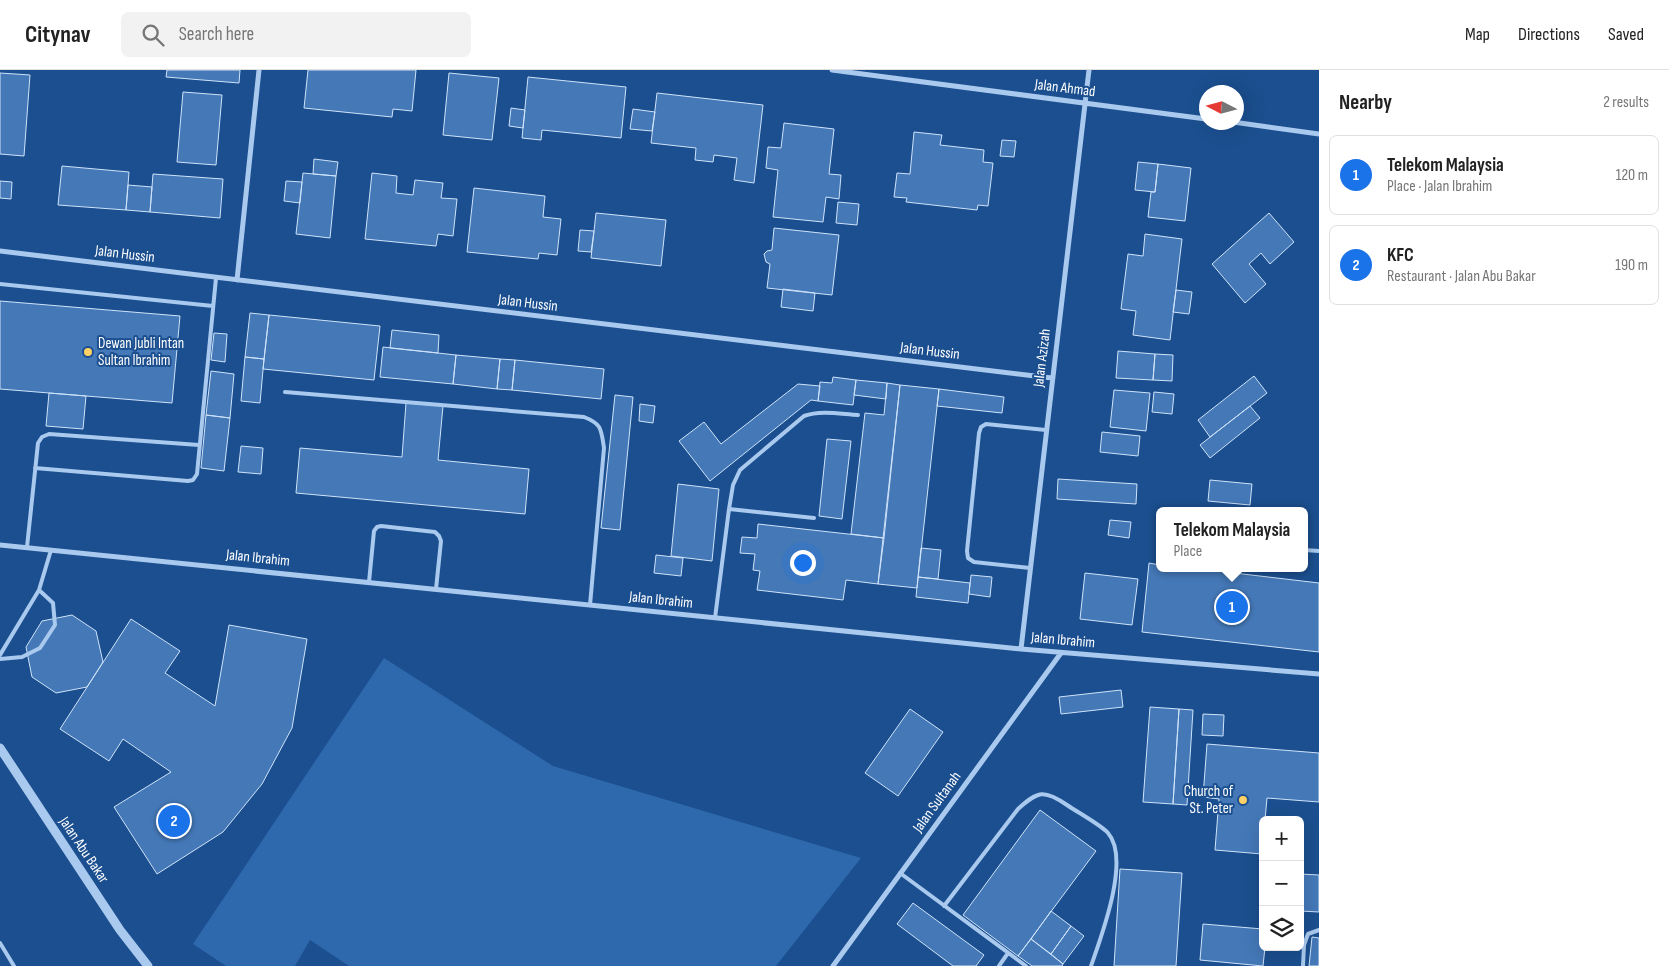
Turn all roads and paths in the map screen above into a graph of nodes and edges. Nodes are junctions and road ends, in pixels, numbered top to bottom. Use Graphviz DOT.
graph roads {
  1 [pos="259,70"];
  2 [pos="832,70"];
  3 [pos="1089,70"];
  4 [pos="1085,103"];
  5 [pos="1199,118"];
  6 [pos="1244,124"];
  7 [pos="1319,134"];
  8 [pos="0,252"];
  9 [pos="216,278"];
  10 [pos="237,280"];
  11 [pos="0,284"];
  12 [pos="213,306"];
  13 [pos="1052,378"];
  14 [pos="285,392"];
  15 [pos="858,416"];
  16 [pos="1046,430"];
  17 [pos="199,446"];
  18 [pos="35,468"];
  19 [pos="729,509"];
  20 [pos="814,518"];
  21 [pos="0,545"];
  22 [pos="26,547"];
  23 [pos="50,550"];
  24 [pos="1030,568"];
  25 [pos="369,582"];
  26 [pos="436,589"];
  27 [pos="39,590"];
  28 [pos="590,605"];
  29 [pos="715,618"];
  30 [pos="1021,649"];
  31 [pos="1061,652"];
  32 [pos="0,654"];
  33 [pos="0,659"];
  34 [pos="1319,674"];
  35 [pos="0,748"];
  36 [pos="900,873"];
  37 [pos="944,906"];
  38 [pos="1319,930"];
  39 [pos="0,943"];
  40 [pos="1008,953"];
  41 [pos="14,966"];
  42 [pos="148,966"];
  43 [pos="833,966"];
  44 [pos="999,966"];
  45 [pos="1026,966"];
  46 [pos="1092,966"];
  47 [pos="1303,966"];
  1 -- 10 [label="street"];
  2 -- 4 [label="street, Jalan Ahmad"];
  3 -- 4 [label="street, Jalan Azizah"];
  4 -- 5 [label="street, Jalan Ahmad"];
  4 -- 13 [label="street, Jalan Azizah"];
  6 -- 7 [label="street"];
  8 -- 9 [label="street, Jalan Hussin"];
  9 -- 10 [label="street, Jalan Hussin"];
  9 -- 12 [label="lane"];
  10 -- 13 [label="street, Jalan Hussin"];
  11 -- 12 [label="lane"];
  12 -- 17 [label="lane"];
  13 -- 16 [label="street, Jalan Azizah"];
  14 -- 28 [label="lane"];
  15 -- 19 [label="lane"];
  16 -- 24 [label="street, Jalan Azizah"];
  16 -- 24 [label="lane"];
  17 -- 18 [label="lane"];
  17 -- 18 [label="lane"];
  18 -- 22 [label="lane"];
  19 -- 20 [label="lane"];
  19 -- 29 [label="lane"];
  21 -- 22 [label="street, Jalan Ibrahim"];
  22 -- 23 [label="street, Jalan Ibrahim"];
  23 -- 25 [label="street, Jalan Ibrahim"];
  23 -- 27 [label="lane"];
  24 -- 30 [label="street, Jalan Azizah"];
  25 -- 26 [label="street, Jalan Ibrahim"];
  25 -- 26 [label="lane"];
  26 -- 28 [label="street, Jalan Ibrahim"];
  27 -- 32 [label="lane"];
  27 -- 33 [label="lane"];
  28 -- 29 [label="street, Jalan Ibrahim"];
  29 -- 30 [label="street, Jalan Ibrahim"];
  30 -- 31 [label="street, Jalan Ibrahim"];
  31 -- 34 [label="street, Jalan Ibrahim"];
  31 -- 36 [label="street, Jalan Sultanah"];
  35 -- 42 [label="street, Jalan Abu Bakar"];
  36 -- 37 [label="lane"];
  36 -- 43 [label="street, Jalan Sultanah"];
  37 -- 40 [label="lane"];
  37 -- 46 [label="lane"];
  38 -- 47 [label="lane"];
  39 -- 41 [label="lane"];
  40 -- 44 [label="lane"];
  40 -- 45 [label="lane"];
}
